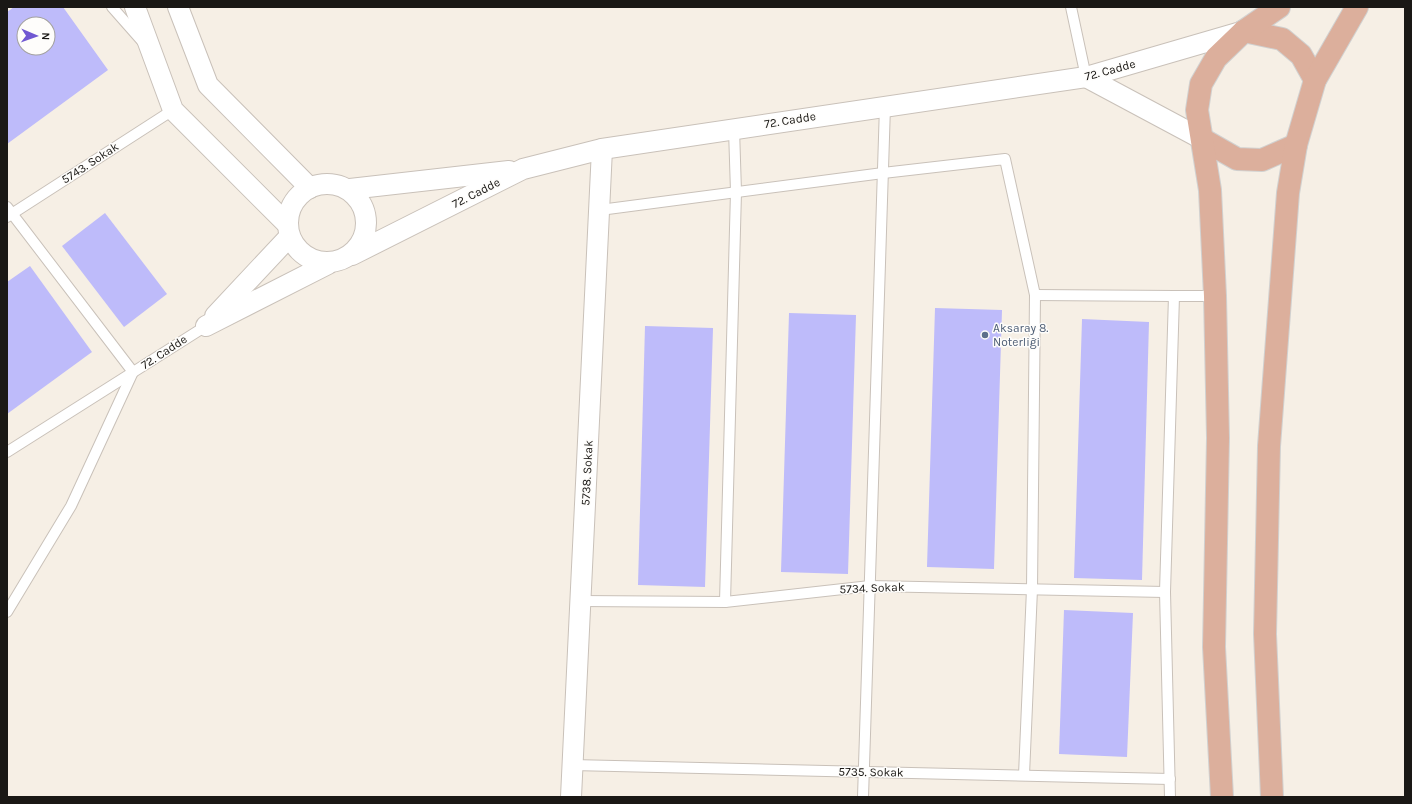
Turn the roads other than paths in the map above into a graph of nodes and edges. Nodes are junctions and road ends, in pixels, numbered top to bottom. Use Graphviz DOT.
graph roads {
  1 [pos="112,7"];
  2 [pos="135,7"];
  3 [pos="178,7"];
  4 [pos="1071,7"];
  5 [pos="1279,7"];
  6 [pos="1357,7"];
  7 [pos="1244,32"];
  8 [pos="152,52"];
  9 [pos="1086,77"];
  10 [pos="1315,80"];
  11 [pos="885,106"];
  12 [pos="173,110"];
  13 [pos="734,129"];
  14 [pos="1202,138"];
  15 [pos="1296,145"];
  16 [pos="602,149"];
  17 [pos="523,169"];
  18 [pos="883,173"];
  19 [pos="310,188"];
  20 [pos="350,190"];
  21 [pos="736,192"];
  22 [pos="600,210"];
  23 [pos="9,212"];
  24 [pos="288,231"];
  25 [pos="352,255"];
  26 [pos="328,264"];
  27 [pos="1035,295"];
  28 [pos="1174,296"];
  29 [pos="1215,296"];
  30 [pos="206,326"];
  31 [pos="133,372"];
  32 [pos="7,452"];
  33 [pos="870,586"];
  34 [pos="1032,589"];
  35 [pos="1165,592"];
  36 [pos="580,601"];
  37 [pos="725,602"];
  38 [pos="7,612"];
  39 [pos="572,765"];
  40 [pos="864,772"];
  41 [pos="1024,775"];
  42 [pos="1170,779"];
  43 [pos="571,797"];
  44 [pos="863,797"];
  45 [pos="1170,797"];
  46 [pos="1222,797"];
  47 [pos="1272,797"];
  1 -- 8 [label="lane"];
  2 -- 8 [label="street"];
  3 -- 19 [label="street"];
  4 -- 9 [label="lane"];
  5 -- 7 [label="main road"];
  6 -- 10 [label="main road"];
  7 -- 9 [label="street, 72. Cadde"];
  7 -- 10 [label="main road"];
  7 -- 14 [label="main road"];
  8 -- 12 [label="street"];
  9 -- 11 [label="street, 72. Cadde"];
  9 -- 14 [label="street"];
  10 -- 15 [label="main road"];
  11 -- 13 [label="street, 72. Cadde"];
  11 -- 18 [label="lane"];
  12 -- 23 [label="lane, 5743. Sokak"];
  12 -- 24 [label="street"];
  13 -- 16 [label="street, 72. Cadde"];
  13 -- 21 [label="lane"];
  14 -- 15 [label="main road"];
  14 -- 29 [label="main road"];
  15 -- 47 [label="main road"];
  16 -- 17 [label="street, 72. Cadde"];
  16 -- 22 [label="street, 5738. Sokak"];
  17 -- 20 [label="street"];
  17 -- 25 [label="street, 72. Cadde"];
  18 -- 21 [label="lane"];
  18 -- 27 [label="lane"];
  18 -- 33 [label="lane"];
  19 -- 20 [label="street"];
  19 -- 24 [label="street"];
  20 -- 25 [label="street"];
  21 -- 22 [label="lane"];
  21 -- 37 [label="lane"];
  22 -- 36 [label="street, 5738. Sokak"];
  23 -- 31 [label="lane"];
  24 -- 26 [label="street"];
  24 -- 30 [label="street"];
  25 -- 26 [label="street"];
  26 -- 30 [label="street, 72. Cadde"];
  27 -- 28 [label="lane"];
  27 -- 34 [label="lane"];
  28 -- 29 [label="lane"];
  28 -- 35 [label="lane"];
  29 -- 46 [label="main road"];
  30 -- 31 [label="lane, 72. Cadde"];
  31 -- 32 [label="lane, 72. Cadde"];
  31 -- 38 [label="lane"];
  33 -- 34 [label="lane, 5734. Sokak"];
  33 -- 37 [label="lane, 5734. Sokak"];
  33 -- 40 [label="lane"];
  34 -- 35 [label="lane, 5734. Sokak"];
  34 -- 41 [label="lane"];
  35 -- 42 [label="lane"];
  36 -- 37 [label="lane, 5734. Sokak"];
  36 -- 39 [label="street, 5738. Sokak"];
  39 -- 40 [label="lane, 5735. Sokak"];
  39 -- 43 [label="street, 5738. Sokak"];
  40 -- 41 [label="lane, 5735. Sokak"];
  40 -- 44 [label="lane"];
  41 -- 42 [label="lane, 5735. Sokak"];
  42 -- 45 [label="lane"];
}
